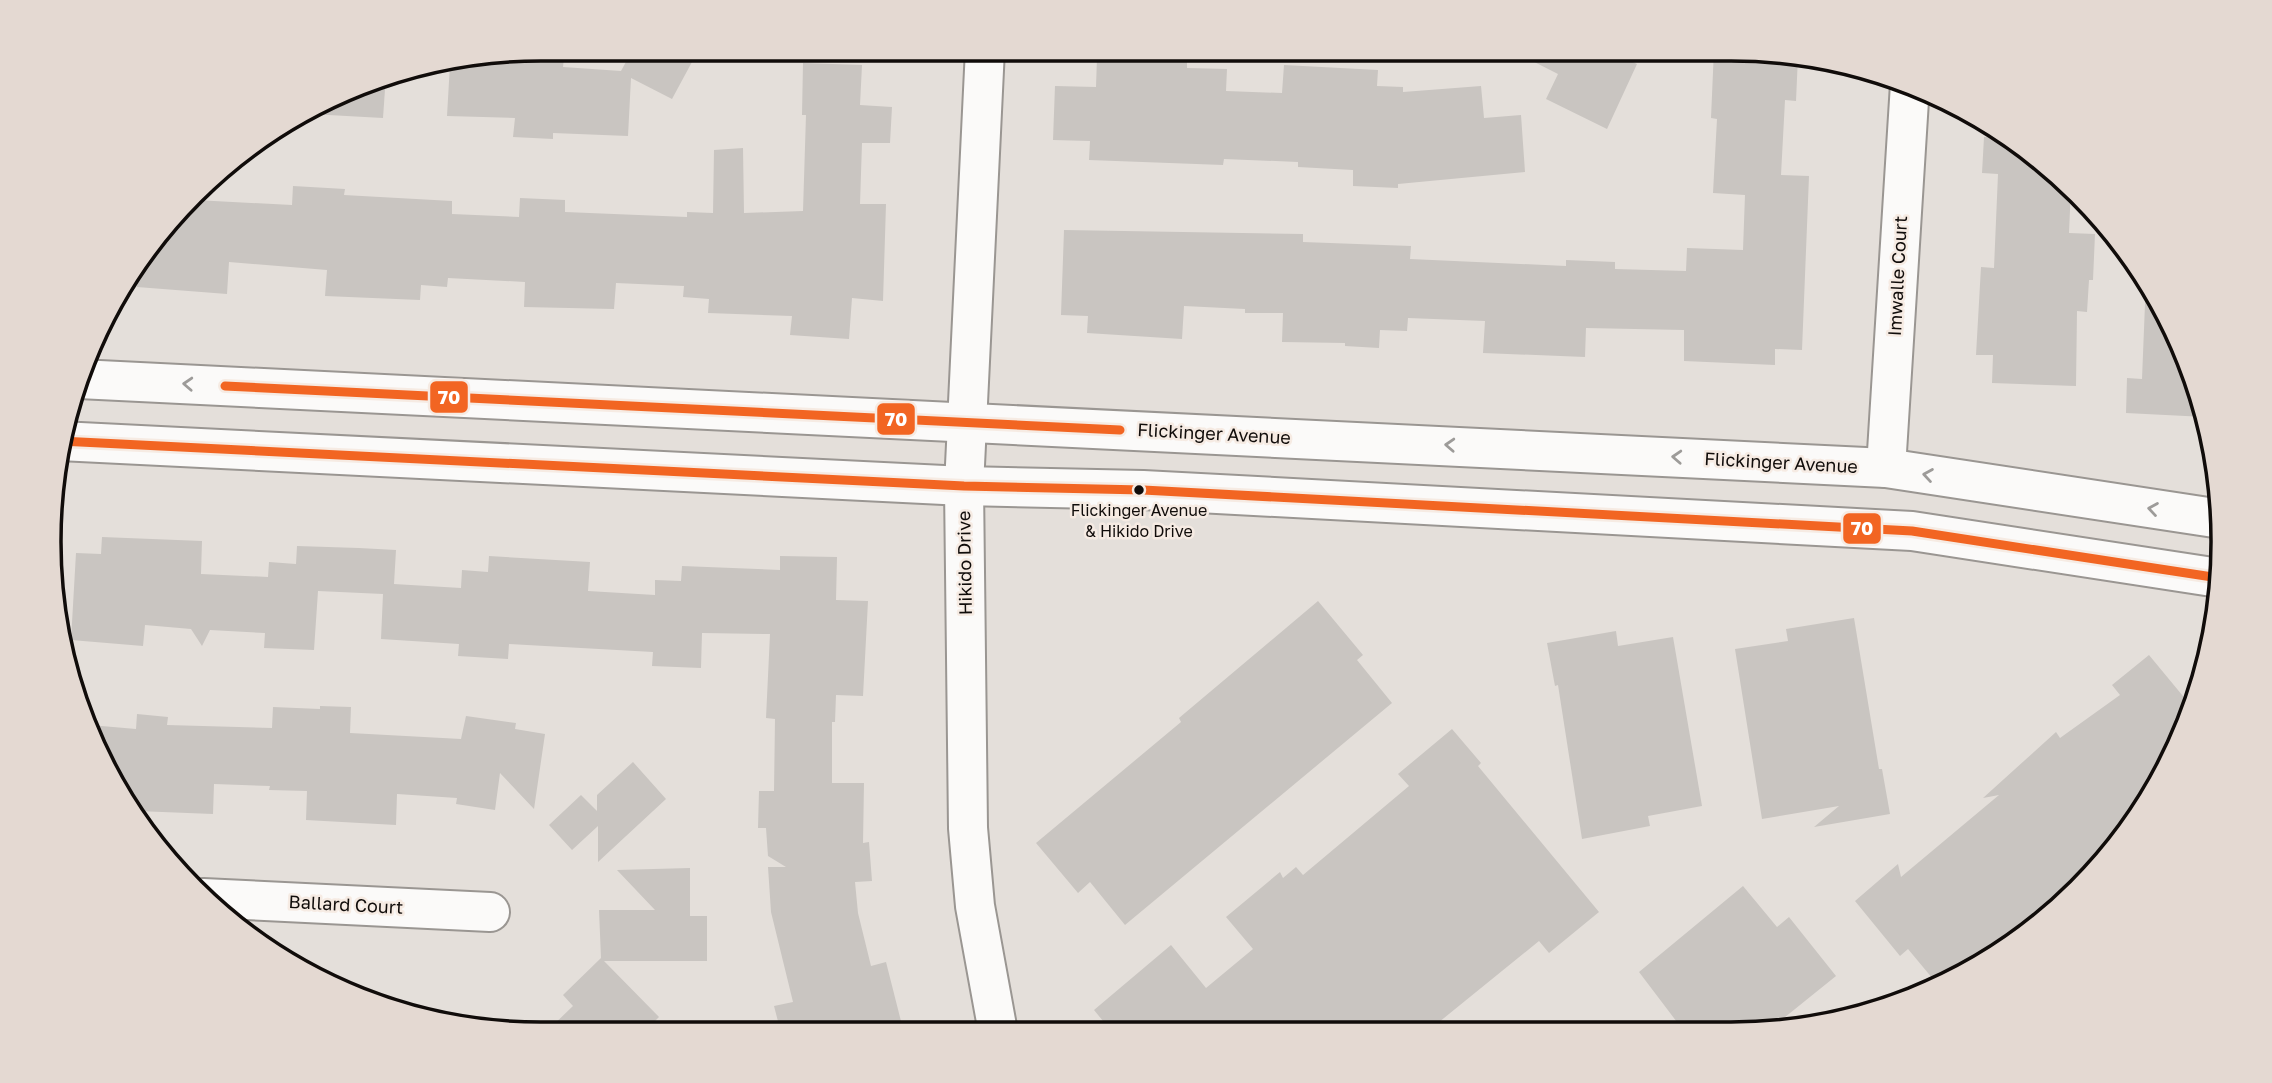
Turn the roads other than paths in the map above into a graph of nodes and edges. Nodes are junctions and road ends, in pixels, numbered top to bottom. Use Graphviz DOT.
graph roads {
  1 [pos="984,61"];
  2 [pos="1909,96"];
  3 [pos="90,380"];
  4 [pos="966,422"];
  5 [pos="72,442"];
  6 [pos="1886,468"];
  7 [pos="964,486"];
  8 [pos="2210,517"];
  9 [pos="2210,576"];
  10 [pos="221,899"];
  11 [pos="490,912"];
  12 [pos="996,1022"];
  1 -- 4 [label="main road, Hikido Drive"];
  2 -- 6 [label="main road, Imwalle Court"];
  4 -- 3 [label="main road, Flickinger Avenue, one-way"];
  6 -- 4 [label="main road, Flickinger Avenue, one-way"];
  4 -- 7 [label="main road, Hikido Drive"];
  5 -- 7 [label="main road"];
  8 -- 6 [label="main road, Flickinger Avenue, one-way"];
  7 -- 9 [label="main road"];
  7 -- 12 [label="main road, Hikido Drive"];
  10 -- 11 [label="main road, Ballard Court"];
}
